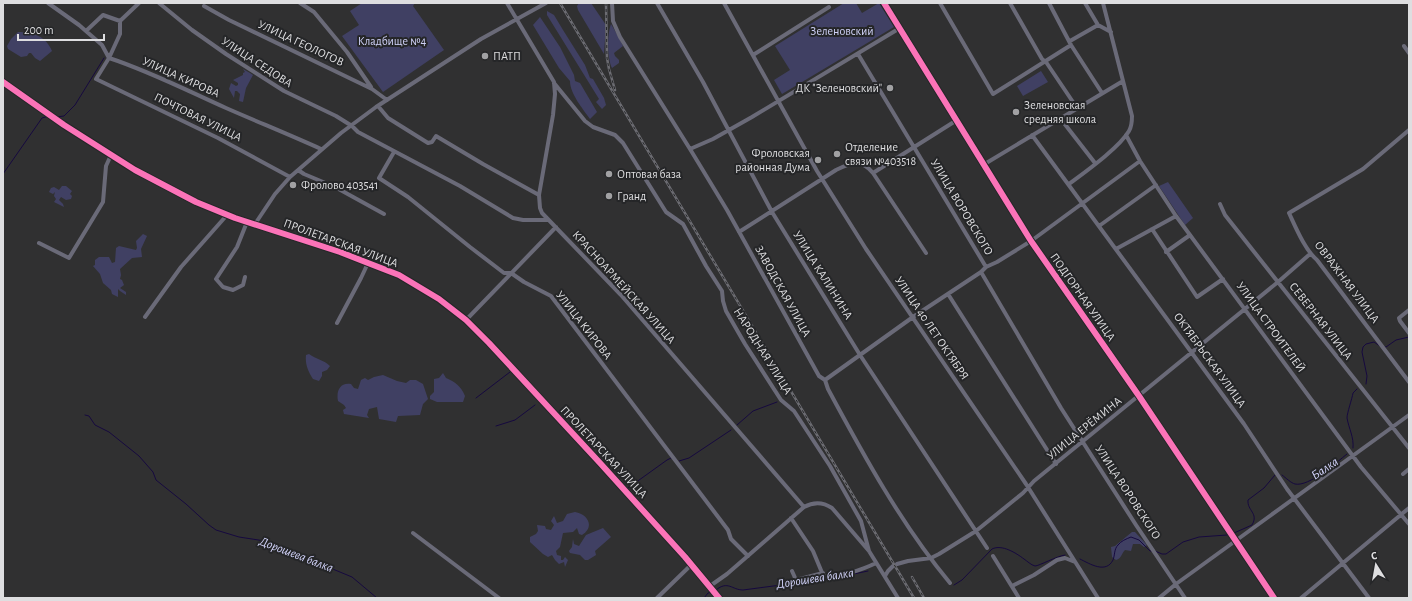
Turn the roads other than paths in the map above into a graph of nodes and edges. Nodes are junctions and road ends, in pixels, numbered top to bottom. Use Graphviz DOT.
graph roads {
  1 [pos="48,3"];
  2 [pos="139,3"];
  3 [pos="159,3"];
  4 [pos="300,3"];
  5 [pos="506,3"];
  6 [pos="546,3"];
  7 [pos="612,3"];
  8 [pos="657,3"];
  9 [pos="724,3"];
  10 [pos="884,3"];
  11 [pos="940,3"];
  12 [pos="1010,3"];
  13 [pos="1049,3"];
  14 [pos="1085,3"];
  15 [pos="1103,3"];
  16 [pos="204,6"];
  17 [pos="829,7"];
  18 [pos="516,18"];
  19 [pos="120,21"];
  20 [pos="1098,25"];
  21 [pos="900,28"];
  22 [pos="86,31"];
  23 [pos="1111,32"];
  24 [pos="1070,43"];
  25 [pos="1404,46"];
  26 [pos="1409,53"];
  27 [pos="858,54"];
  28 [pos="753,55"];
  29 [pos="109,58"];
  30 [pos="1046,62"];
  31 [pos="1123,81"];
  32 [pos="3,82"];
  33 [pos="554,82"];
  34 [pos="372,89"];
  35 [pos="1102,93"];
  36 [pos="387,100"];
  37 [pos="778,101"];
  38 [pos="378,106"];
  39 [pos="1077,108"];
  40 [pos="1060,118"];
  41 [pos="957,120"];
  42 [pos="352,126"];
  43 [pos="728,130"];
  44 [pos="1409,130"];
  45 [pos="1032,135"];
  46 [pos="1126,135"];
  47 [pos="914,147"];
  48 [pos="690,148"];
  49 [pos="322,149"];
  50 [pos="394,152"];
  51 [pos="111,156"];
  52 [pos="1140,161"];
  53 [pos="1095,163"];
  54 [pos="982,165"];
  55 [pos="298,170"];
  56 [pos="873,173"];
  57 [pos="290,177"];
  58 [pos="822,180"];
  59 [pos="1069,184"];
  60 [pos="1156,185"];
  61 [pos="539,195"];
  62 [pos="1082,203"];
  63 [pos="1220,204"];
  64 [pos="772,212"];
  65 [pos="384,214"];
  66 [pos="227,215"];
  67 [pos="1176,216"];
  68 [pos="548,220"];
  69 [pos="247,222"];
  70 [pos="255,224"];
  71 [pos="1099,226"];
  72 [pos="556,227"];
  73 [pos="1152,229"];
  74 [pos="739,232"];
  75 [pos="1190,235"];
  76 [pos="1031,241"];
  77 [pos="39,244"];
  78 [pos="1116,249"];
  79 [pos="1166,252"];
  80 [pos="926,253"];
  81 [pos="1310,254"];
  82 [pos="368,263"];
  83 [pos="986,267"];
  84 [pos="981,272"];
  85 [pos="511,273"];
  86 [pos="245,277"];
  87 [pos="1223,279"];
  88 [pos="1278,282"];
  89 [pos="948,294"];
  90 [pos="1244,309"];
  91 [pos="1409,310"];
  92 [pos="145,317"];
  93 [pos="912,317"];
  94 [pos="466,320"];
  95 [pos="337,323"];
  96 [pos="1409,333"];
  97 [pos="1192,352"];
  98 [pos="860,355"];
  99 [pos="825,380"];
  100 [pos="1409,382"];
  101 [pos="1139,396"];
  102 [pos="1409,415"];
  103 [pos="1392,427"];
  104 [pos="1083,442"];
  105 [pos="1409,448"];
  106 [pos="1354,456"];
  107 [pos="1056,464"];
  108 [pos="1409,469"];
  109 [pos="1403,474"];
  110 [pos="1028,488"];
  111 [pos="1294,497"];
  112 [pos="804,507"];
  113 [pos="1409,508"];
  114 [pos="1401,514"];
  115 [pos="791,518"];
  116 [pos="1409,524"];
  117 [pos="976,531"];
  118 [pos="413,533"];
  119 [pos="1235,541"];
  120 [pos="987,548"];
  121 [pos="869,551"];
  122 [pos="748,556"];
  123 [pos="994,556"];
  124 [pos="931,558"];
  125 [pos="876,562"];
  126 [pos="1076,563"];
  127 [pos="1343,563"];
  128 [pos="691,565"];
  129 [pos="792,571"];
  130 [pos="822,573"];
  131 [pos="885,576"];
  132 [pos="950,583"];
  133 [pos="1176,584"];
  134 [pos="710,586"];
  135 [pos="1012,586"];
  136 [pos="499,598"];
  137 [pos="657,598"];
  138 [pos="719,598"];
  139 [pos="898,598"];
  140 [pos="1019,598"];
  141 [pos="1098,598"];
  142 [pos="1159,598"];
  143 [pos="1185,598"];
  144 [pos="1274,598"];
  145 [pos="1301,598"];
  146 [pos="1369,598"];
  1 -- 22 [label="street"];
  2 -- 19 [label="street"];
  3 -- 42 [label="street, УЛИЦА СЕДОВА"];
  4 -- 34 [label="street"];
  5 -- 18 [label="street, НАРОДНАЯ УЛИЦА"];
  6 -- 18 [label="street"];
  7 -- 48 [label="street, ЗАВОДСКАЯ УЛИЦА"];
  8 -- 43 [label="street, УЛИЦА КАЛИНИНА"];
  9 -- 28 [label="street, УЛИЦА 40 ЛЕТ ОКТЯБРЯ"];
  10 -- 21 [label="street, ПОДГОРНАЯ УЛИЦА"];
  11 -- 30 [label="street"];
  12 -- 30 [label="street"];
  13 -- 24 [label="street"];
  14 -- 20 [label="street"];
  15 -- 23 [label="street"];
  16 -- 34 [label="street, УЛИЦА ГЕОЛОГОВ"];
  17 -- 28 [label="street"];
  18 -- 33 [label="street, НАРОДНАЯ УЛИЦА"];
  18 -- 36 [label="street"];
  19 -- 22 [label="street"];
  19 -- 29 [label="street"];
  20 -- 23 [label="street"];
  20 -- 24 [label="street"];
  21 -- 27 [label="street"];
  21 -- 41 [label="street, ПОДГОРНАЯ УЛИЦА"];
  22 -- 29 [label="street"];
  23 -- 31 [label="street"];
  24 -- 30 [label="street"];
  24 -- 35 [label="street"];
  25 -- 26 [label="street"];
  27 -- 37 [label="street"];
  27 -- 47 [label="street, УЛИЦА ВОРОВСКОГО"];
  28 -- 37 [label="street, УЛИЦА 40 ЛЕТ ОКТЯБРЯ"];
  29 -- 49 [label="street, УЛИЦА КИРОВА"];
  29 -- 57 [label="street, ПОЧТОВАЯ УЛИЦА"];
  30 -- 39 [label="street"];
  31 -- 35 [label="street"];
  31 -- 46 [label="street"];
  32 -- 51 [label="street, ПРОЛЕТАРСКАЯ УЛИЦА"];
  33 -- 61 [label="street"];
  33 -- 121 [label="street, НАРОДНАЯ УЛИЦА"];
  34 -- 36 [label="street, УЛИЦА ГЕОЛОГОВ"];
  35 -- 39 [label="street"];
  36 -- 38 [label="street"];
  37 -- 43 [label="street"];
  37 -- 58 [label="street, УЛИЦА 40 ЛЕТ ОКТЯБРЯ"];
  38 -- 42 [label="street"];
  38 -- 61 [label="street"];
  39 -- 40 [label="street"];
  40 -- 45 [label="street"];
  40 -- 53 [label="street"];
  41 -- 47 [label="street"];
  41 -- 54 [label="street, ПОДГОРНАЯ УЛИЦА"];
  42 -- 49 [label="street"];
  42 -- 50 [label="street"];
  43 -- 48 [label="street"];
  43 -- 64 [label="street, УЛИЦА КАЛИНИНА"];
  44 -- 81 [label="street, ОВРАЖНАЯ УЛИЦА"];
  45 -- 54 [label="street"];
  45 -- 59 [label="street, ОКТЯБРЬСКАЯ УЛИЦА"];
  46 -- 52 [label="street, УЛИЦА СТРОИТЕЛЕЙ"];
  46 -- 53 [label="street"];
  47 -- 56 [label="street"];
  47 -- 83 [label="street, УЛИЦА ВОРОВСКОГО"];
  48 -- 74 [label="street, ЗАВОДСКАЯ УЛИЦА"];
  49 -- 55 [label="street"];
  50 -- 68 [label="street"];
  50 -- 85 [label="street, УЛИЦА КИРОВА"];
  51 -- 66 [label="street, ПРОЛЕТАРСКАЯ УЛИЦА"];
  51 -- 77 [label="street"];
  52 -- 60 [label="street, УЛИЦА СТРОИТЕЛЕЙ"];
  52 -- 62 [label="street"];
  53 -- 59 [label="street"];
  54 -- 76 [label="street, ПОДГОРНАЯ УЛИЦА"];
  55 -- 57 [label="street"];
  55 -- 65 [label="street"];
  56 -- 58 [label="street"];
  56 -- 80 [label="street"];
  57 -- 70 [label="street"];
  58 -- 64 [label="street"];
  58 -- 93 [label="street, УЛИЦА 40 ЛЕТ ОКТЯБРЯ"];
  59 -- 62 [label="street, ОКТЯБРЬСКАЯ УЛИЦА"];
  60 -- 67 [label="street, УЛИЦА СТРОИТЕЛЕЙ"];
  60 -- 71 [label="street"];
  61 -- 68 [label="street"];
  62 -- 71 [label="street, ОКТЯБРЬСКАЯ УЛИЦА"];
  62 -- 76 [label="street"];
  63 -- 88 [label="street, СЕВЕРНАЯ УЛИЦА"];
  64 -- 74 [label="street"];
  64 -- 98 [label="street, УЛИЦА КАЛИНИНА"];
  66 -- 69 [label="street, ПРОЛЕТАРСКАЯ УЛИЦА"];
  66 -- 92 [label="street"];
  67 -- 73 [label="street"];
  67 -- 75 [label="street, УЛИЦА СТРОИТЕЛЕЙ"];
  68 -- 72 [label="street, КРАСНОАРМЕЙСКАЯ УЛИЦА"];
  69 -- 70 [label="street, ПРОЛЕТАРСКАЯ УЛИЦА"];
  69 -- 86 [label="street"];
  70 -- 82 [label="street, ПРОЛЕТАРСКАЯ УЛИЦА"];
  71 -- 78 [label="street, ОКТЯБРЬСКАЯ УЛИЦА"];
  72 -- 85 [label="street"];
  72 -- 112 [label="street, КРАСНОАРМЕЙСКАЯ УЛИЦА"];
  73 -- 78 [label="street"];
  73 -- 79 [label="street"];
  74 -- 99 [label="street, ЗАВОДСКАЯ УЛИЦА"];
  75 -- 79 [label="street"];
  75 -- 87 [label="street, УЛИЦА СТРОИТЕЛЕЙ"];
  76 -- 83 [label="street"];
  76 -- 101 [label="street, ПОДГОРНАЯ УЛИЦА"];
  78 -- 97 [label="street, ОКТЯБРЬСКАЯ УЛИЦА"];
  79 -- 87 [label="street"];
  81 -- 88 [label="street, УЛИЦА ЕРЁМИНА"];
  81 -- 100 [label="street, ОВРАЖНАЯ УЛИЦА"];
  82 -- 94 [label="street, ПРОЛЕТАРСКАЯ УЛИЦА"];
  82 -- 95 [label="street, ПРОЛЕТАРСКАЯ УЛИЦА"];
  83 -- 84 [label="street"];
  84 -- 89 [label="street"];
  84 -- 104 [label="street, УЛИЦА ВОРОВСКОГО"];
  85 -- 94 [label="street"];
  85 -- 122 [label="street, УЛИЦА КИРОВА"];
  87 -- 90 [label="street, УЛИЦА СТРОИТЕЛЕЙ"];
  88 -- 90 [label="street, УЛИЦА ЕРЁМИНА"];
  88 -- 103 [label="street, СЕВЕРНАЯ УЛИЦА"];
  89 -- 93 [label="street"];
  89 -- 107 [label="street"];
  90 -- 97 [label="street, УЛИЦА ЕРЁМИНА"];
  90 -- 106 [label="street, УЛИЦА СТРОИТЕЛЕЙ"];
  91 -- 96 [label="street"];
  93 -- 98 [label="street"];
  93 -- 110 [label="street, УЛИЦА 40 ЛЕТ ОКТЯБРЯ"];
  94 -- 128 [label="street, ПРОЛЕТАРСКАЯ УЛИЦА"];
  97 -- 101 [label="street, УЛИЦА ЕРЁМИНА"];
  97 -- 111 [label="street, ОКТЯБРЬСКАЯ УЛИЦА"];
  98 -- 99 [label="street"];
  98 -- 117 [label="street, УЛИЦА КАЛИНИНА"];
  99 -- 124 [label="street, ЗАВОДСКАЯ УЛИЦА"];
  101 -- 104 [label="street, УЛИЦА ЕРЁМИНА"];
  101 -- 119 [label="street, ПОДГОРНАЯ УЛИЦА"];
  102 -- 103 [label="street"];
  103 -- 105 [label="street, СЕВЕРНАЯ УЛИЦА"];
  103 -- 106 [label="street"];
  104 -- 107 [label="street, УЛИЦА ЕРЁМИНА"];
  104 -- 133 [label="street, УЛИЦА ВОРОВСКОГО"];
  106 -- 111 [label="street"];
  106 -- 114 [label="street, УЛИЦА СТРОИТЕЛЕЙ"];
  107 -- 110 [label="street, УЛИЦА ЕРЁМИНА"];
  108 -- 109 [label="street"];
  110 -- 117 [label="street, УЛИЦА ЕРЁМИНА"];
  110 -- 126 [label="street, УЛИЦА 40 ЛЕТ ОКТЯБРЯ"];
  111 -- 119 [label="street"];
  111 -- 127 [label="street, ОКТЯБРЬСКАЯ УЛИЦА"];
  112 -- 115 [label="street"];
  112 -- 121 [label="street, НАРОДНАЯ УЛИЦА"];
  113 -- 114 [label="street"];
  114 -- 116 [label="street, УЛИЦА СТРОИТЕЛЕЙ"];
  114 -- 127 [label="street"];
  115 -- 122 [label="street"];
  115 -- 130 [label="street"];
  117 -- 120 [label="street, УЛИЦА КАЛИНИНА"];
  117 -- 124 [label="street, УЛИЦА ЕРЁМИНА"];
  118 -- 136 [label="street"];
  119 -- 133 [label="street"];
  119 -- 144 [label="street, ПОДГОРНАЯ УЛИЦА"];
  121 -- 125 [label="street, НАРОДНАЯ УЛИЦА"];
  122 -- 134 [label="street"];
  123 -- 135 [label="street"];
  124 -- 131 [label="street, УЛИЦА ЕРЁМИНА"];
  124 -- 132 [label="street, ЗАВОДСКАЯ УЛИЦА"];
  125 -- 130 [label="street"];
  125 -- 131 [label="street, НАРОДНАЯ УЛИЦА"];
  126 -- 135 [label="street"];
  126 -- 141 [label="street, УЛИЦА 40 ЛЕТ ОКТЯБРЯ"];
  127 -- 145 [label="street"];
  127 -- 146 [label="street, ОКТЯБРЬСКАЯ УЛИЦА"];
  128 -- 134 [label="street, ПРОЛЕТАРСКАЯ УЛИЦА"];
  128 -- 137 [label="street"];
  129 -- 130 [label="street"];
  131 -- 139 [label="street, НАРОДНАЯ УЛИЦА"];
  133 -- 142 [label="street"];
  133 -- 143 [label="street, УЛИЦА ВОРОВСКОГО"];
  134 -- 138 [label="street, ПРОЛЕТАРСКАЯ УЛИЦА"];
  135 -- 140 [label="street"];
}
